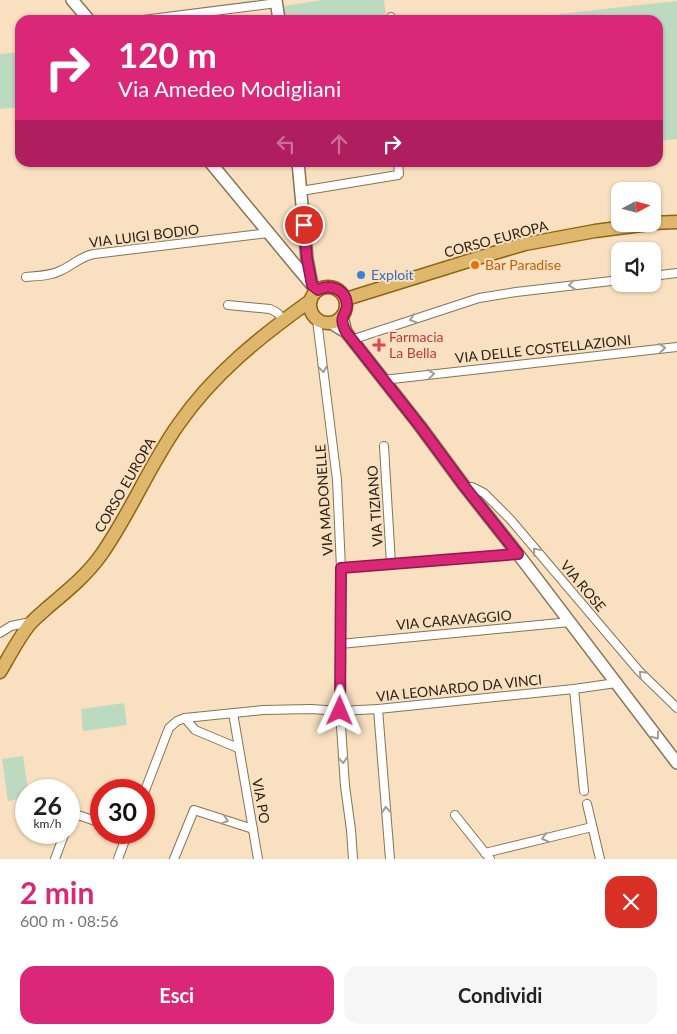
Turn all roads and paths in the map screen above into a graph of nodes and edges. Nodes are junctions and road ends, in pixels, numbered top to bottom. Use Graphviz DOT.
graph roads {
  1 [pos="72,0"];
  2 [pos="276,2"];
  3 [pos="85,15"];
  4 [pos="180,15"];
  5 [pos="278,15"];
  6 [pos="214,167"];
  7 [pos="299,167"];
  8 [pos="398,167"];
  9 [pos="301,191"];
  10 [pos="677,222"];
  11 [pos="661,223"];
  12 [pos="611,229"];
  13 [pos="268,233"];
  14 [pos="677,273"];
  15 [pos="661,275"];
  16 [pos="26,277"];
  17 [pos="611,281"];
  18 [pos="313,292"];
  19 [pos="228,305"];
  20 [pos="344,309"];
  21 [pos="283,320"];
  22 [pos="317,320"];
  23 [pos="348,336"];
  24 [pos="677,347"];
  25 [pos="383,380"];
  26 [pos="384,446"];
  27 [pos="465,487"];
  28 [pos="518,554"];
  29 [pos="391,564"];
  30 [pos="341,568"];
  31 [pos="570,622"];
  32 [pos="25,626"];
  33 [pos="2,632"];
  34 [pos="340,644"];
  35 [pos="15,649"];
  36 [pos="0,672"];
  37 [pos="616,683"];
  38 [pos="574,689"];
  39 [pos="677,708"];
  40 [pos="378,709"];
  41 [pos="340,711"];
  42 [pos="232,713"];
  43 [pos="185,718"];
  44 [pos="238,748"];
  45 [pos="677,763"];
  46 [pos="149,779"];
  47 [pos="584,791"];
  48 [pos="587,804"];
  49 [pos="455,815"];
  50 [pos="592,827"];
  51 [pos="253,829"];
  52 [pos="60,844"];
  53 [pos="124,844"];
  54 [pos="487,856"];
  55 [pos="54,859"];
  56 [pos="118,859"];
  57 [pos="174,859"];
  58 [pos="258,859"];
  59 [pos="353,859"];
  60 [pos="390,859"];
  61 [pos="600,859"];
  1 -- 3 [label="street"];
  2 -- 4 [label="street"];
  2 -- 5 [label="street"];
  6 -- 13 [label="street"];
  7 -- 9 [label="street"];
  8 -- 9 [label="street"];
  9 -- 18 [label="street"];
  10 -- 11 [label="main road"];
  12 -- 20 [label="main road, CORSO EUROPA"];
  13 -- 16 [label="street, VIA LUIGI BODIO"];
  13 -- 18 [label="street"];
  14 -- 15 [label="street"];
  17 -- 23 [label="street, one-way"];
  18 -- 20 [label="main road"];
  18 -- 21 [label="main road, CORSO EUROPA"];
  18 -- 22 [label="main road"];
  19 -- 21 [label="street"];
  20 -- 22 [label="main road"];
  20 -- 23 [label="street"];
  21 -- 22 [label="main road"];
  21 -- 32 [label="main road, CORSO EUROPA"];
  22 -- 30 [label="street, VIA MADONELLE, one-way"];
  23 -- 25 [label="street"];
  25 -- 24 [label="street, VIA DELLE COSTELLAZIONI, one-way"];
  25 -- 27 [label="street"];
  26 -- 29 [label="street, VIA TIZIANO"];
  27 -- 28 [label="street"];
  39 -- 27 [label="street, VIA ROSE, one-way"];
  28 -- 29 [label="street"];
  28 -- 31 [label="street"];
  29 -- 30 [label="street"];
  30 -- 34 [label="street, VIA MADONELLE"];
  31 -- 34 [label="street, VIA CARAVAGGIO"];
  31 -- 37 [label="street"];
  32 -- 33 [label="street"];
  32 -- 35 [label="main road, CORSO EUROPA"];
  33 -- 35 [label="street"];
  34 -- 41 [label="street, VIA MADONELLE"];
  35 -- 36 [label="main road, CORSO EUROPA"];
  37 -- 38 [label="street, VIA LEONARDO DA VINCI"];
  37 -- 45 [label="street, one-way"];
  38 -- 40 [label="street, VIA LEONARDO DA VINCI"];
  38 -- 47 [label="street"];
  40 -- 41 [label="street, VIA LEONARDO DA VINCI"];
  60 -- 40 [label="street, one-way"];
  41 -- 42 [label="street, VIA LEONARDO DA VINCI"];
  41 -- 59 [label="street, VIA MADONELLE, one-way"];
  42 -- 43 [label="street, VIA LEONARDO DA VINCI"];
  42 -- 44 [label="street, VIA PO"];
  43 -- 44 [label="street"];
  43 -- 46 [label="street"];
  44 -- 51 [label="street, VIA PO"];
  48 -- 50 [label="street"];
  49 -- 54 [label="street"];
  50 -- 54 [label="street, one-way"];
  50 -- 61 [label="street"];
  57 -- 51 [label="street, one-way"];
  51 -- 58 [label="street, VIA PO"];
  52 -- 55 [label="street"];
  53 -- 56 [label="street"];
}
